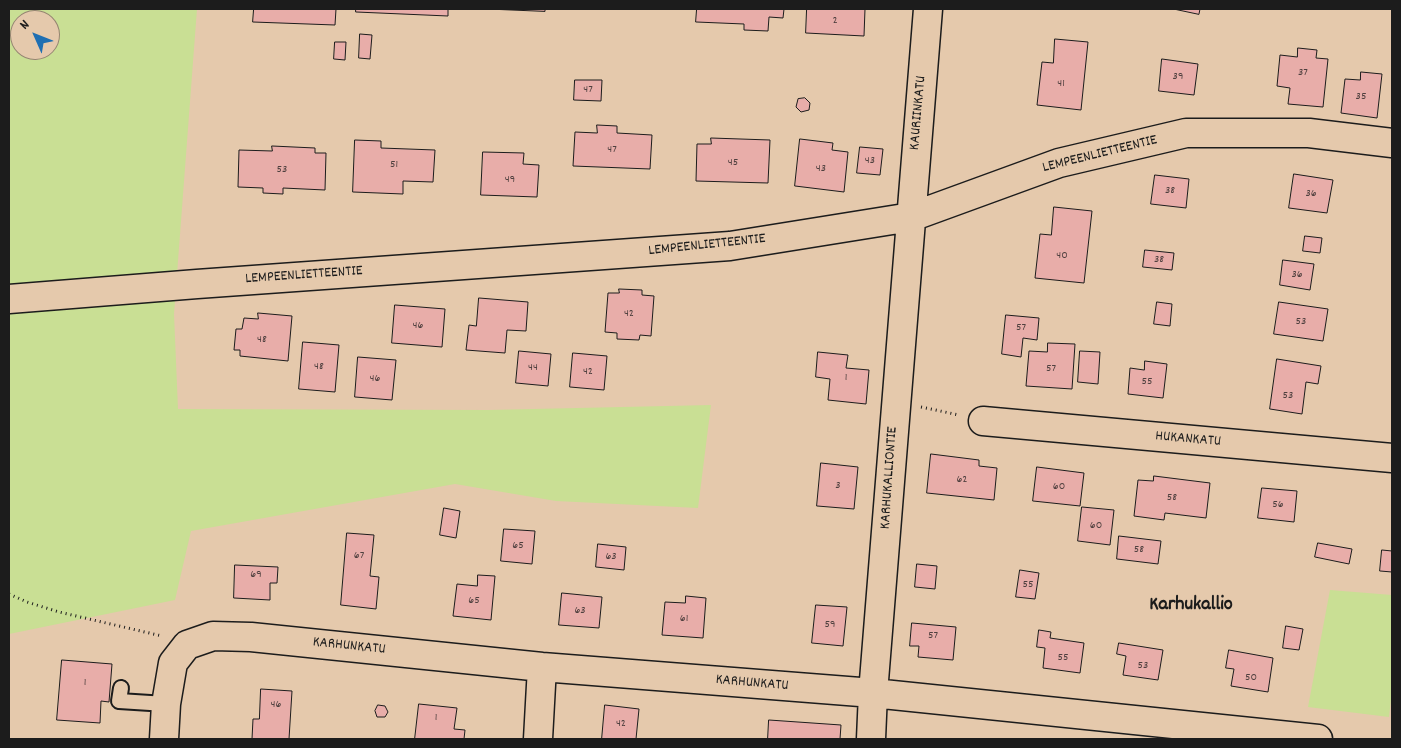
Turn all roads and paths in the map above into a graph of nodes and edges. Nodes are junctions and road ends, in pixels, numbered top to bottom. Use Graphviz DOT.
graph roads {
  1 [pos="928,9"];
  2 [pos="1392,144"];
  3 [pos="911,217"];
  4 [pos="9,299"];
  5 [pos="896,403"];
  6 [pos="983,421"];
  7 [pos="1392,458"];
  8 [pos="9,594"];
  9 [pos="187,645"];
  10 [pos="542,667"];
  11 [pos="121,688"];
  12 [pos="873,693"];
  13 [pos="166,704"];
  14 [pos="1158,731"];
  15 [pos="164,739"];
  16 [pos="538,739"];
  17 [pos="871,739"];
  18 [pos="1318,739"];
  1 -- 3 [label="street, KAURIINKATU"];
  2 -- 3 [label="street, LEMPEENLIETTEENTIE"];
  3 -- 4 [label="street, LEMPEENLIETTEENTIE"];
  3 -- 5 [label="street, KARHUKALLIONTIE"];
  5 -- 6 [label="path"];
  5 -- 12 [label="street, KARHUKALLIONTIE"];
  6 -- 7 [label="street, HUKANKATU"];
  8 -- 9 [label="path"];
  9 -- 10 [label="street, KARHUNKATU"];
  9 -- 13 [label="street"];
  10 -- 12 [label="street, KARHUNKATU"];
  10 -- 16 [label="street"];
  11 -- 13 [label="lane"];
  12 -- 14 [label="street, KARHUNKATU"];
  12 -- 17 [label="street, KARHUKALLIONTIE"];
  13 -- 15 [label="street"];
  14 -- 18 [label="street, KARHUNKATU"];
}
